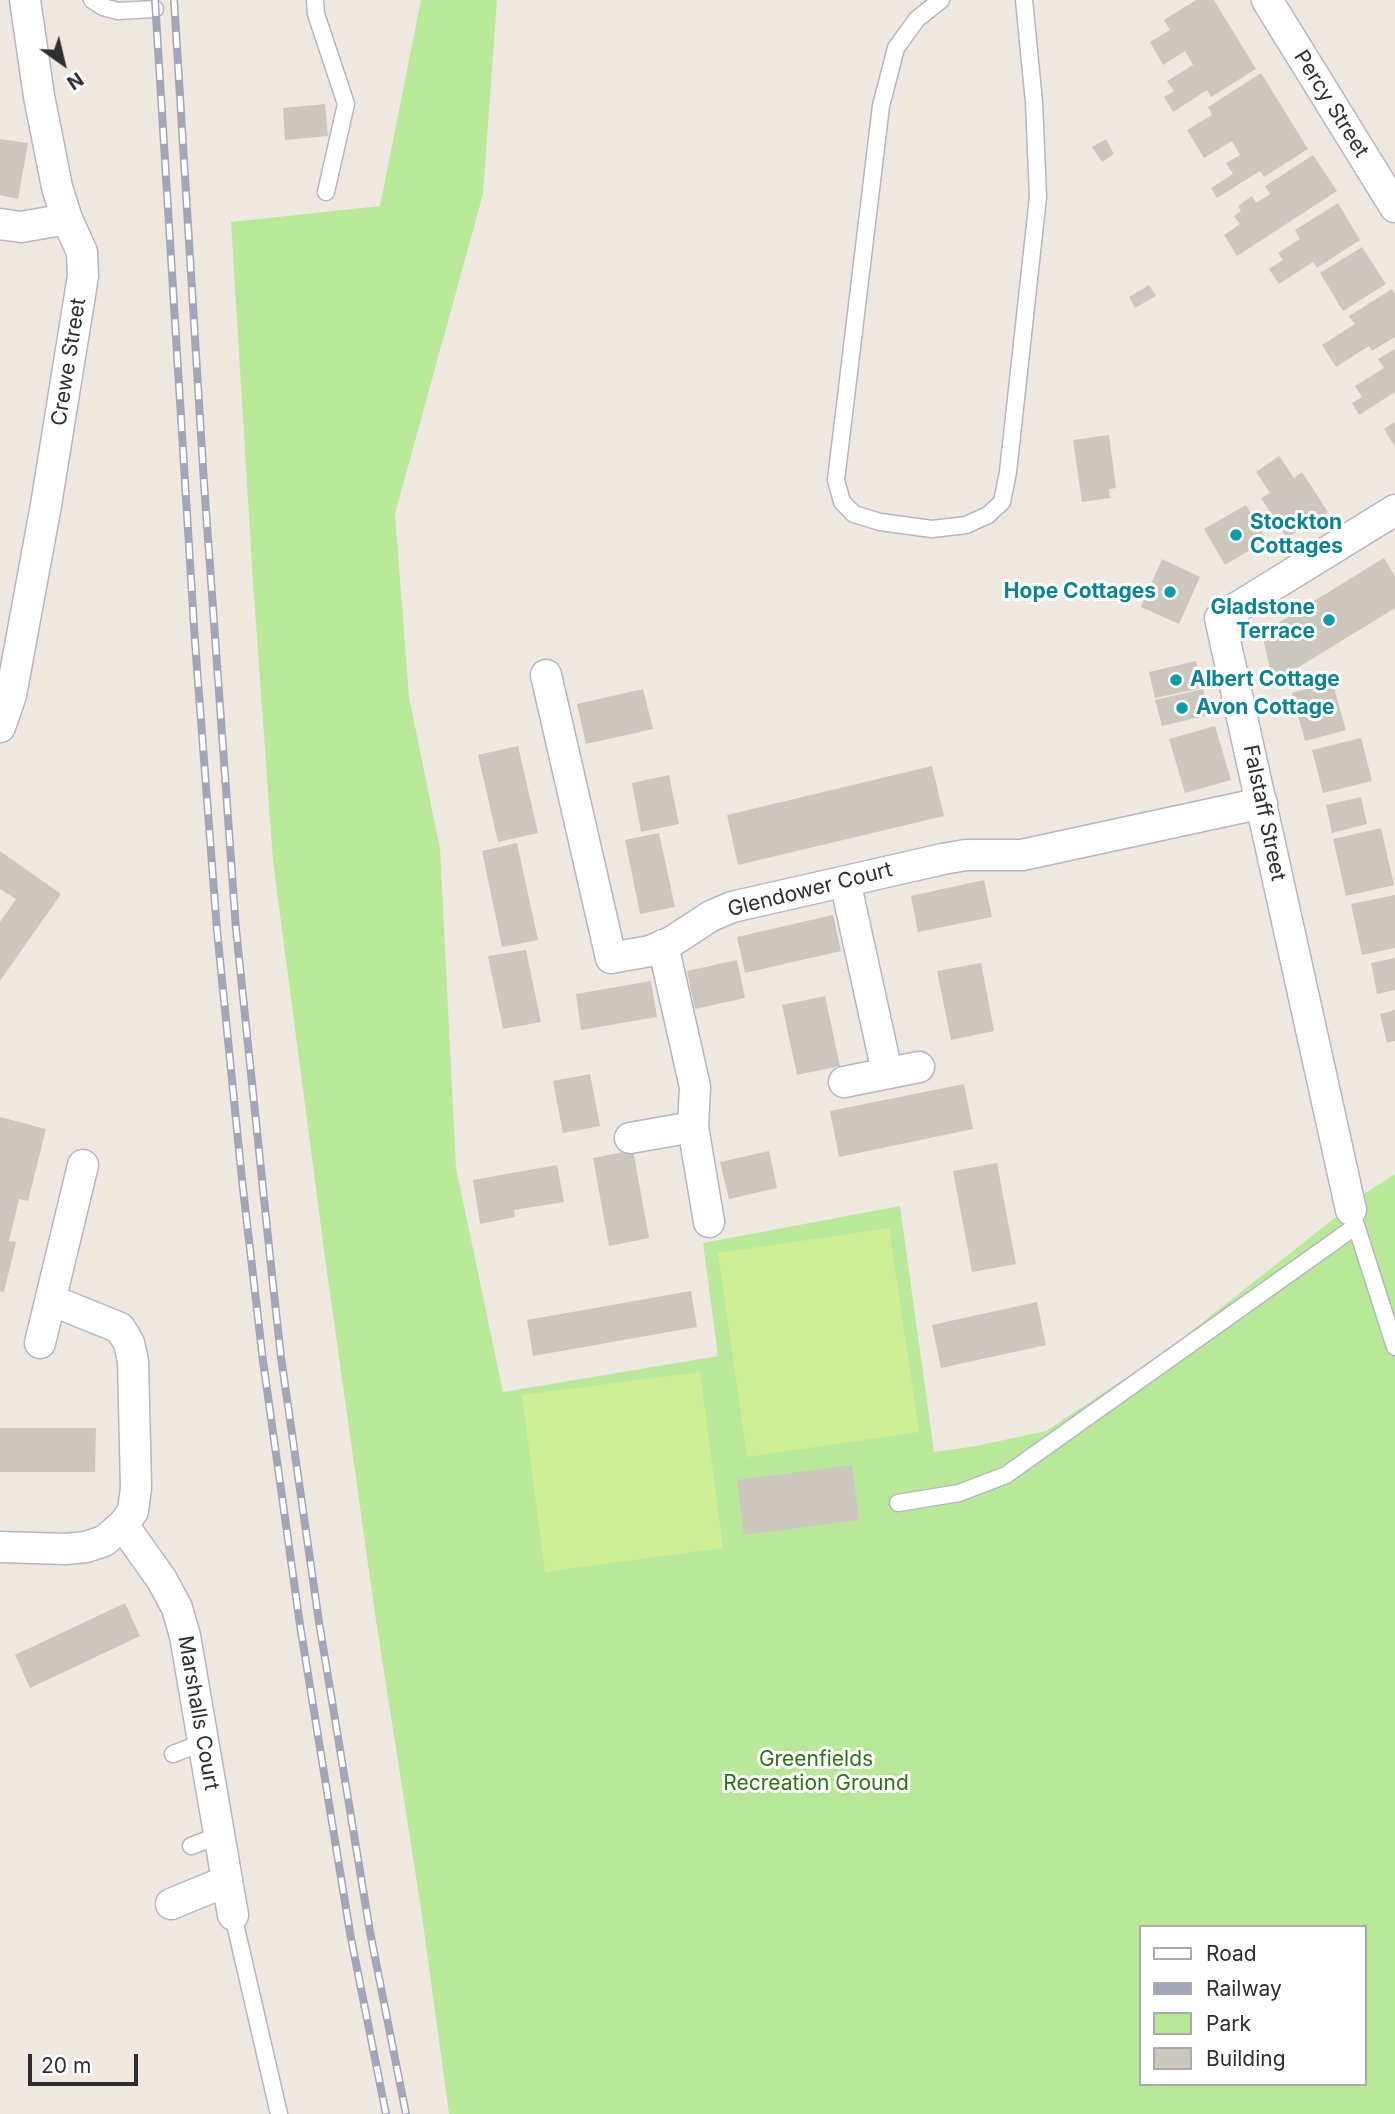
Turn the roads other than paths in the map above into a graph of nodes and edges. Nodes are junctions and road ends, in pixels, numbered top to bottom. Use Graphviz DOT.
graph roads {
  1 [pos="25,0"];
  2 [pos="92,0"];
  3 [pos="315,0"];
  4 [pos="941,0"];
  5 [pos="1024,0"];
  6 [pos="1267,0"];
  7 [pos="155,9"];
  8 [pos="326,192"];
  9 [pos="1395,207"];
  10 [pos="67,219"];
  11 [pos="0,224"];
  12 [pos="1395,510"];
  13 [pos="545,675"];
  14 [pos="0,727"];
  15 [pos="1262,803"];
  16 [pos="845,881"];
  17 [pos="663,945"];
  18 [pos="919,1067"];
  19 [pos="887,1072"];
  20 [pos="844,1082"];
  21 [pos="693,1127"];
  22 [pos="629,1138"];
  23 [pos="83,1165"];
  24 [pos="1354,1218"];
  25 [pos="709,1223"];
  26 [pos="51,1300"];
  27 [pos="40,1343"];
  28 [pos="1395,1347"];
  29 [pos="898,1503"];
  30 [pos="123,1525"];
  31 [pos="0,1546"];
  32 [pos="204,1742"];
  33 [pos="173,1754"];
  34 [pos="219,1835"];
  35 [pos="191,1846"];
  36 [pos="227,1881"];
  37 [pos="171,1904"];
  38 [pos="233,1915"];
  39 [pos="279,2114"];
  1 -- 10 [label="street, Crewe Street"];
  2 -- 7 [label="lane"];
  3 -- 8 [label="lane"];
  4 -- 5 [label="lane"];
  6 -- 9 [label="street, Percy Street"];
  10 -- 11 [label="street"];
  10 -- 14 [label="street, Crewe Street"];
  12 -- 15 [label="street, Falstaff Street"];
  13 -- 17 [label="street, Glendower Court"];
  15 -- 16 [label="street, Glendower Court"];
  15 -- 24 [label="street, Falstaff Street"];
  16 -- 17 [label="street, Glendower Court"];
  16 -- 19 [label="street"];
  17 -- 21 [label="street"];
  18 -- 19 [label="street"];
  19 -- 20 [label="street"];
  21 -- 22 [label="street"];
  21 -- 25 [label="street"];
  23 -- 26 [label="street"];
  24 -- 28 [label="lane"];
  24 -- 29 [label="lane"];
  26 -- 27 [label="street"];
  26 -- 30 [label="street"];
  30 -- 31 [label="street"];
  30 -- 32 [label="street, Marshalls Court"];
  32 -- 33 [label="lane"];
  32 -- 34 [label="street, Marshalls Court"];
  34 -- 35 [label="lane"];
  34 -- 36 [label="street, Marshalls Court"];
  36 -- 37 [label="street"];
  36 -- 38 [label="street, Marshalls Court"];
  38 -- 39 [label="lane"];
}
